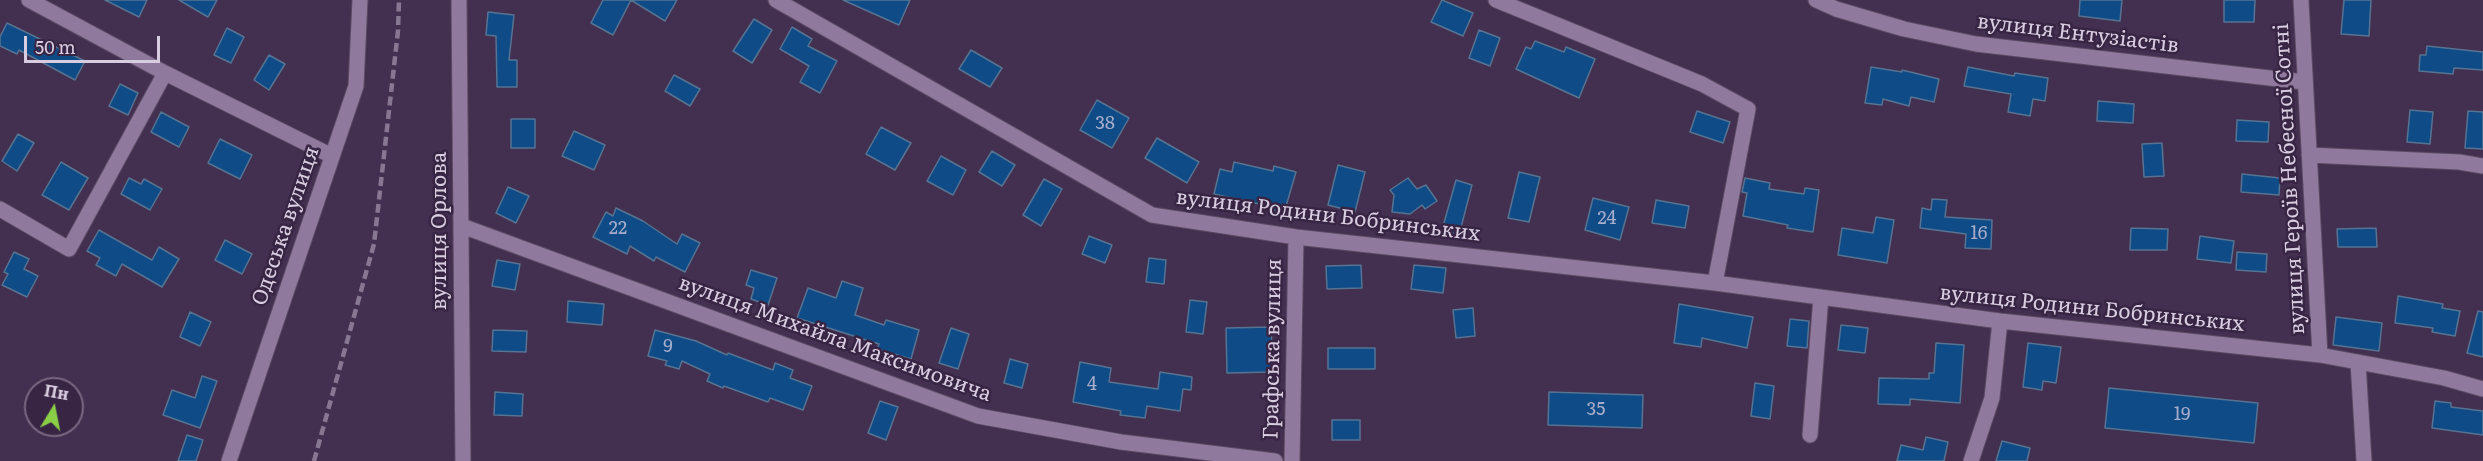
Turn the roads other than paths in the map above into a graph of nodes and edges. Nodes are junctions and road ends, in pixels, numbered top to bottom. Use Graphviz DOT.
graph roads {
  1 [pos="29,0"];
  2 [pos="360,0"];
  3 [pos="459,0"];
  4 [pos="776,0"];
  5 [pos="1496,0"];
  6 [pos="1816,0"];
  7 [pos="2301,0"];
  8 [pos="1838,5"];
  9 [pos="165,73"];
  10 [pos="2304,82"];
  11 [pos="2309,155"];
  12 [pos="332,156"];
  13 [pos="2483,166"];
  14 [pos="0,209"];
  15 [pos="462,226"];
  16 [pos="1296,237"];
  17 [pos="1715,283"];
  18 [pos="1821,297"];
  19 [pos="2000,321"];
  20 [pos="2320,355"];
  21 [pos="2358,362"];
  22 [pos="2483,388"];
  23 [pos="1810,435"];
  24 [pos="229,461"];
  25 [pos="463,461"];
  26 [pos="1275,461"];
  27 [pos="1292,461"];
  28 [pos="1971,461"];
  29 [pos="2364,461"];
  1 -- 9 [label="street"];
  2 -- 12 [label="street, Одеська вулиця"];
  3 -- 15 [label="street, вулиця Орлова"];
  4 -- 16 [label="street, вулиця Родини Бобринських"];
  5 -- 17 [label="street"];
  6 -- 8 [label="street, вулиця Ентузіастів"];
  7 -- 10 [label="street, вулиця Героїв Небесної Сотні"];
  8 -- 10 [label="street, вулиця Ентузіастів"];
  9 -- 12 [label="street"];
  9 -- 14 [label="street"];
  10 -- 11 [label="street, вулиця Героїв Небесної Сотні"];
  11 -- 13 [label="street"];
  11 -- 20 [label="street, вулиця Героїв Небесної Сотні"];
  12 -- 24 [label="street, Одеська вулиця"];
  15 -- 25 [label="street, вулиця Орлова"];
  15 -- 26 [label="street, вулиця Михайла Максимовича"];
  16 -- 17 [label="street, вулиця Родини Бобринських"];
  16 -- 27 [label="street, Графська вулиця"];
  17 -- 18 [label="street, вулиця Родини Бобринських"];
  18 -- 19 [label="street, вулиця Родини Бобринських"];
  18 -- 23 [label="street"];
  19 -- 20 [label="street, вулиця Родини Бобринських"];
  19 -- 28 [label="street"];
  20 -- 21 [label="street, вулиця Родини Бобринських"];
  21 -- 22 [label="street, вулиця Родини Бобринських"];
  21 -- 29 [label="street"];
}
